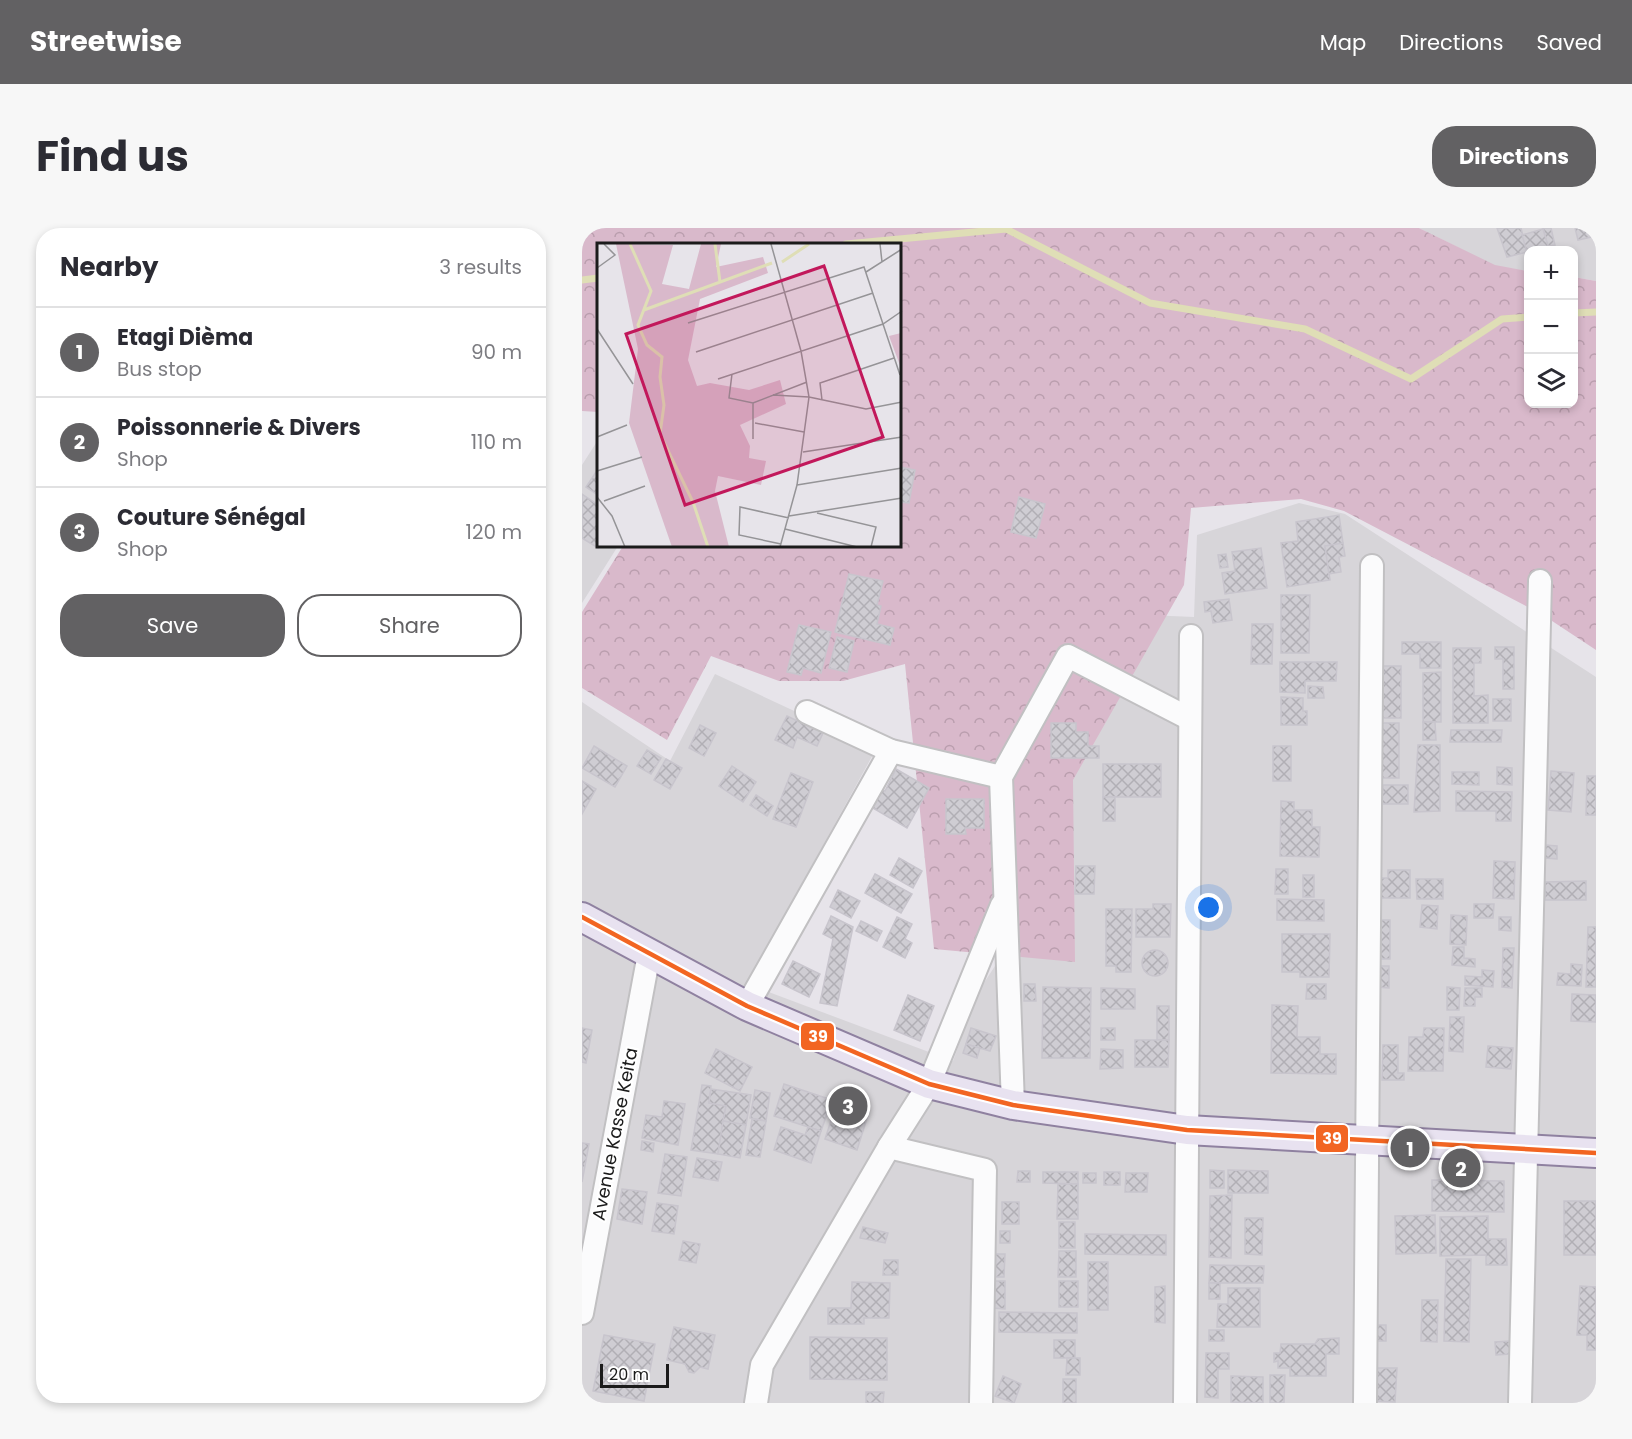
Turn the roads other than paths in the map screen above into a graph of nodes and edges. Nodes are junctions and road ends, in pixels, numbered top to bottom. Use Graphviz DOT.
graph roads {
  1 [pos="1372,566"];
  2 [pos="1540,580"];
  3 [pos="1191,636"];
  4 [pos="807,712"];
  5 [pos="1190,719"];
  6 [pos="891,751"];
  7 [pos="1001,777"];
  8 [pos="1005,897"];
  9 [pos="582,917"];
  10 [pos="649,954"];
  11 [pos="747,1006"];
  12 [pos="929,1084"];
  13 [pos="1013,1105"];
  14 [pos="1187,1130"];
  15 [pos="1367,1140"];
  16 [pos="889,1147"];
  17 [pos="1526,1149"];
  18 [pos="1596,1153"];
  19 [pos="582,1313"];
  20 [pos="756,1403"];
  21 [pos="981,1403"];
  22 [pos="1185,1403"];
  23 [pos="1365,1403"];
  24 [pos="1520,1403"];
  1 -- 15 [label="street"];
  2 -- 17 [label="street"];
  3 -- 5 [label="street"];
  4 -- 6 [label="street"];
  5 -- 7 [label="street"];
  5 -- 14 [label="street"];
  6 -- 7 [label="street"];
  6 -- 11 [label="street"];
  7 -- 8 [label="street"];
  8 -- 12 [label="street"];
  8 -- 13 [label="street"];
  9 -- 10 [label="main road"];
  10 -- 11 [label="main road"];
  10 -- 19 [label="street, Avenue Kasse Keita"];
  11 -- 12 [label="main road"];
  12 -- 13 [label="main road"];
  12 -- 16 [label="street"];
  13 -- 14 [label="main road"];
  14 -- 15 [label="main road"];
  14 -- 22 [label="street"];
  15 -- 17 [label="main road"];
  15 -- 23 [label="street"];
  16 -- 20 [label="street"];
  16 -- 21 [label="street"];
  17 -- 18 [label="main road"];
  17 -- 24 [label="street"];
}
